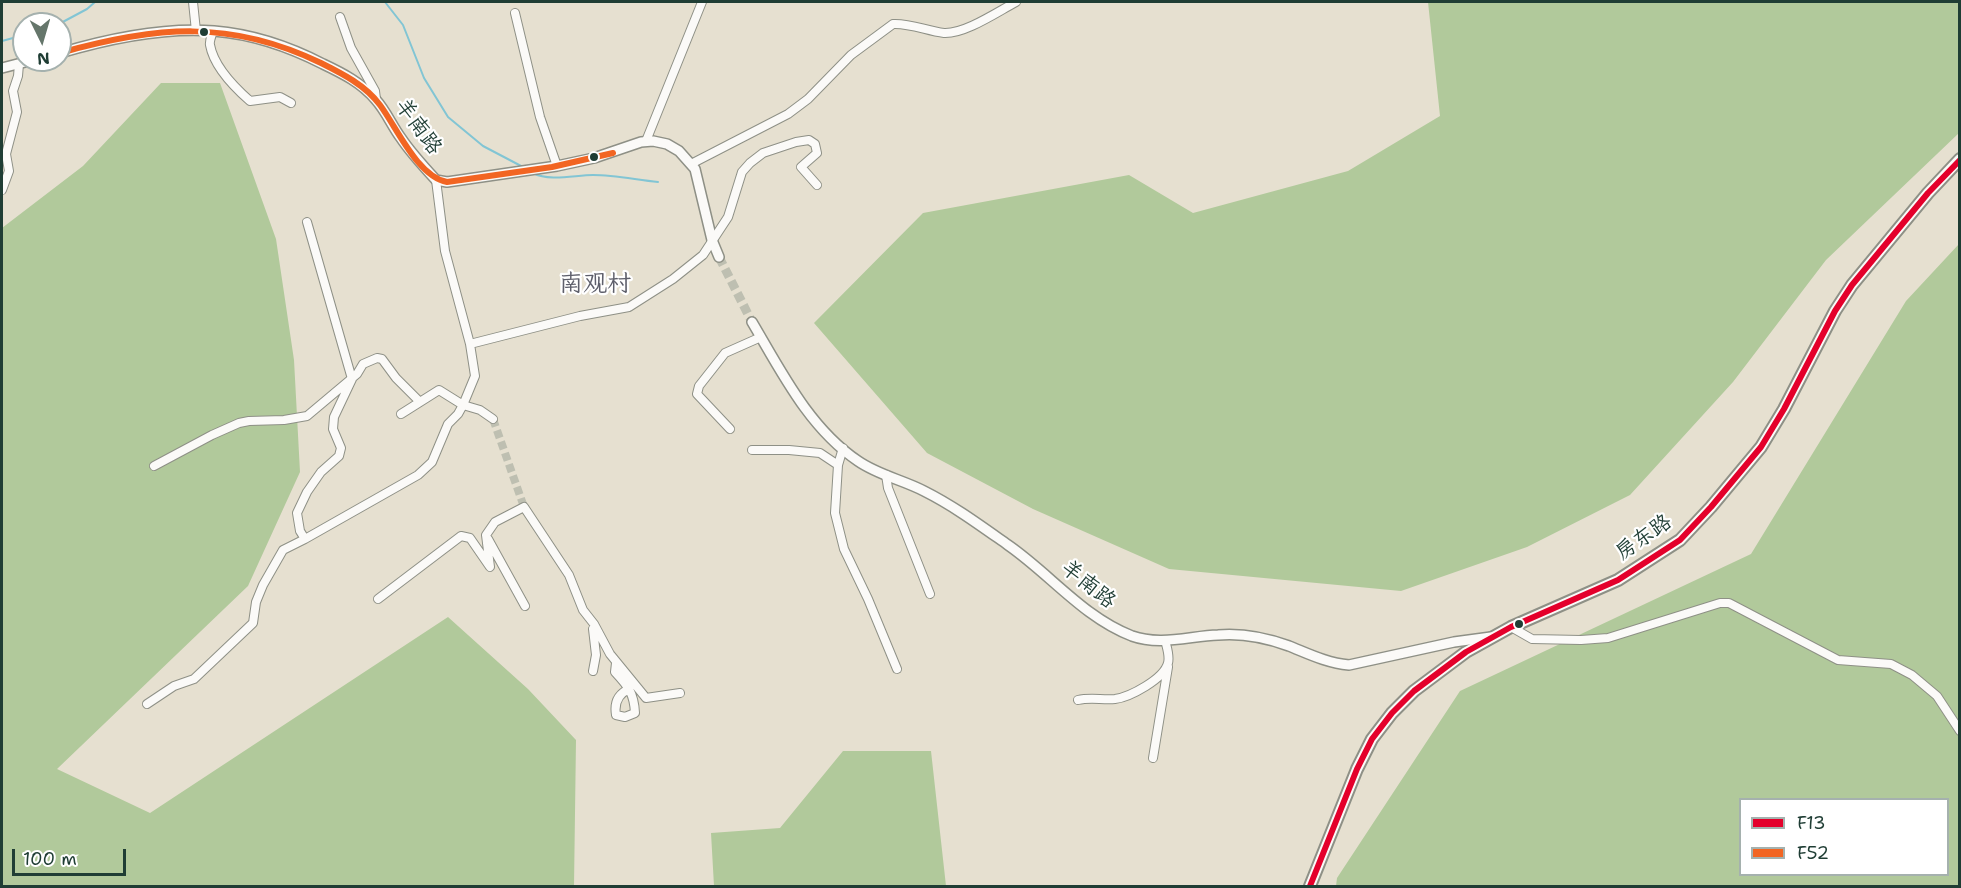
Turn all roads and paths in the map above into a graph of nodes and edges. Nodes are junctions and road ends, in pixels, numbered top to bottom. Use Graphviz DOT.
graph roads {
  1 [pos="193,2"];
  2 [pos="702,2"];
  3 [pos="1016,2"];
  4 [pos="515,13"];
  5 [pos="340,17"];
  6 [pos="196,31"];
  7 [pos="213,31"];
  8 [pos="72,50"];
  9 [pos="18,72"];
  10 [pos="376,99"];
  11 [pos="291,103"];
  12 [pos="646,141"];
  13 [pos="1959,159"];
  14 [pos="692,164"];
  15 [pos="558,166"];
  16 [pos="436,180"];
  17 [pos="817,185"];
  18 [pos="2,190"];
  19 [pos="307,222"];
  20 [pos="712,240"];
  21 [pos="719,257"];
  22 [pos="752,322"];
  23 [pos="761,337"];
  24 [pos="470,344"];
  25 [pos="352,379"];
  26 [pos="420,402"];
  27 [pos="463,405"];
  28 [pos="401,414"];
  29 [pos="493,420"];
  30 [pos="730,429"];
  31 [pos="843,448"];
  32 [pos="753,450"];
  33 [pos="838,465"];
  34 [pos="154,466"];
  35 [pos="886,475"];
  36 [pos="486,535"];
  37 [pos="304,539"];
  38 [pos="930,594"];
  39 [pos="378,598"];
  40 [pos="525,606"];
  41 [pos="590,619"];
  42 [pos="1511,627"];
  43 [pos="1493,636"];
  44 [pos="1165,640"];
  45 [pos="616,663"];
  46 [pos="1168,665"];
  47 [pos="897,669"];
  48 [pos="593,671"];
  49 [pos="630,689"];
  50 [pos="680,693"];
  51 [pos="1078,700"];
  52 [pos="147,704"];
  53 [pos="1959,731"];
  54 [pos="1153,758"];
  55 [pos="1310,886"];
  1 -- 6 [label="street"];
  2 -- 12 [label="street"];
  3 -- 14 [label="street"];
  4 -- 15 [label="street"];
  5 -- 10 [label="street"];
  6 -- 7 [label="street, 羊南路"];
  6 -- 8 [label="street, 羊南路"];
  7 -- 10 [label="street, 羊南路"];
  7 -- 11 [label="street"];
  9 -- 18 [label="street"];
  10 -- 16 [label="street, 羊南路"];
  12 -- 14 [label="street"];
  12 -- 15 [label="street, 羊南路"];
  13 -- 42 [label="main road, 房东路"];
  14 -- 20 [label="street"];
  15 -- 16 [label="street, 羊南路"];
  16 -- 24 [label="street"];
  17 -- 20 [label="street"];
  19 -- 25 [label="street"];
  20 -- 21 [label="street"];
  20 -- 24 [label="street"];
  22 -- 23 [label="street, 羊南路"];
  23 -- 30 [label="street"];
  23 -- 31 [label="street, 羊南路"];
  24 -- 27 [label="street"];
  25 -- 26 [label="street"];
  25 -- 34 [label="street"];
  25 -- 37 [label="street"];
  26 -- 27 [label="street"];
  26 -- 28 [label="street"];
  27 -- 29 [label="street"];
  27 -- 37 [label="street"];
  31 -- 33 [label="street"];
  31 -- 35 [label="street, 羊南路"];
  32 -- 33 [label="street"];
  33 -- 47 [label="street"];
  35 -- 38 [label="street"];
  35 -- 44 [label="street, 羊南路"];
  36 -- 39 [label="street"];
  36 -- 40 [label="street"];
  36 -- 41 [label="street"];
  37 -- 52 [label="street"];
  41 -- 45 [label="street"];
  41 -- 48 [label="street"];
  42 -- 43 [label="main road, 房东路"];
  42 -- 53 [label="street"];
  43 -- 44 [label="street, 羊南路"];
  43 -- 55 [label="main road, 房东路"];
  44 -- 46 [label="street"];
  45 -- 49 [label="street"];
  45 -- 50 [label="street"];
  46 -- 51 [label="street"];
  46 -- 54 [label="street"];
}
